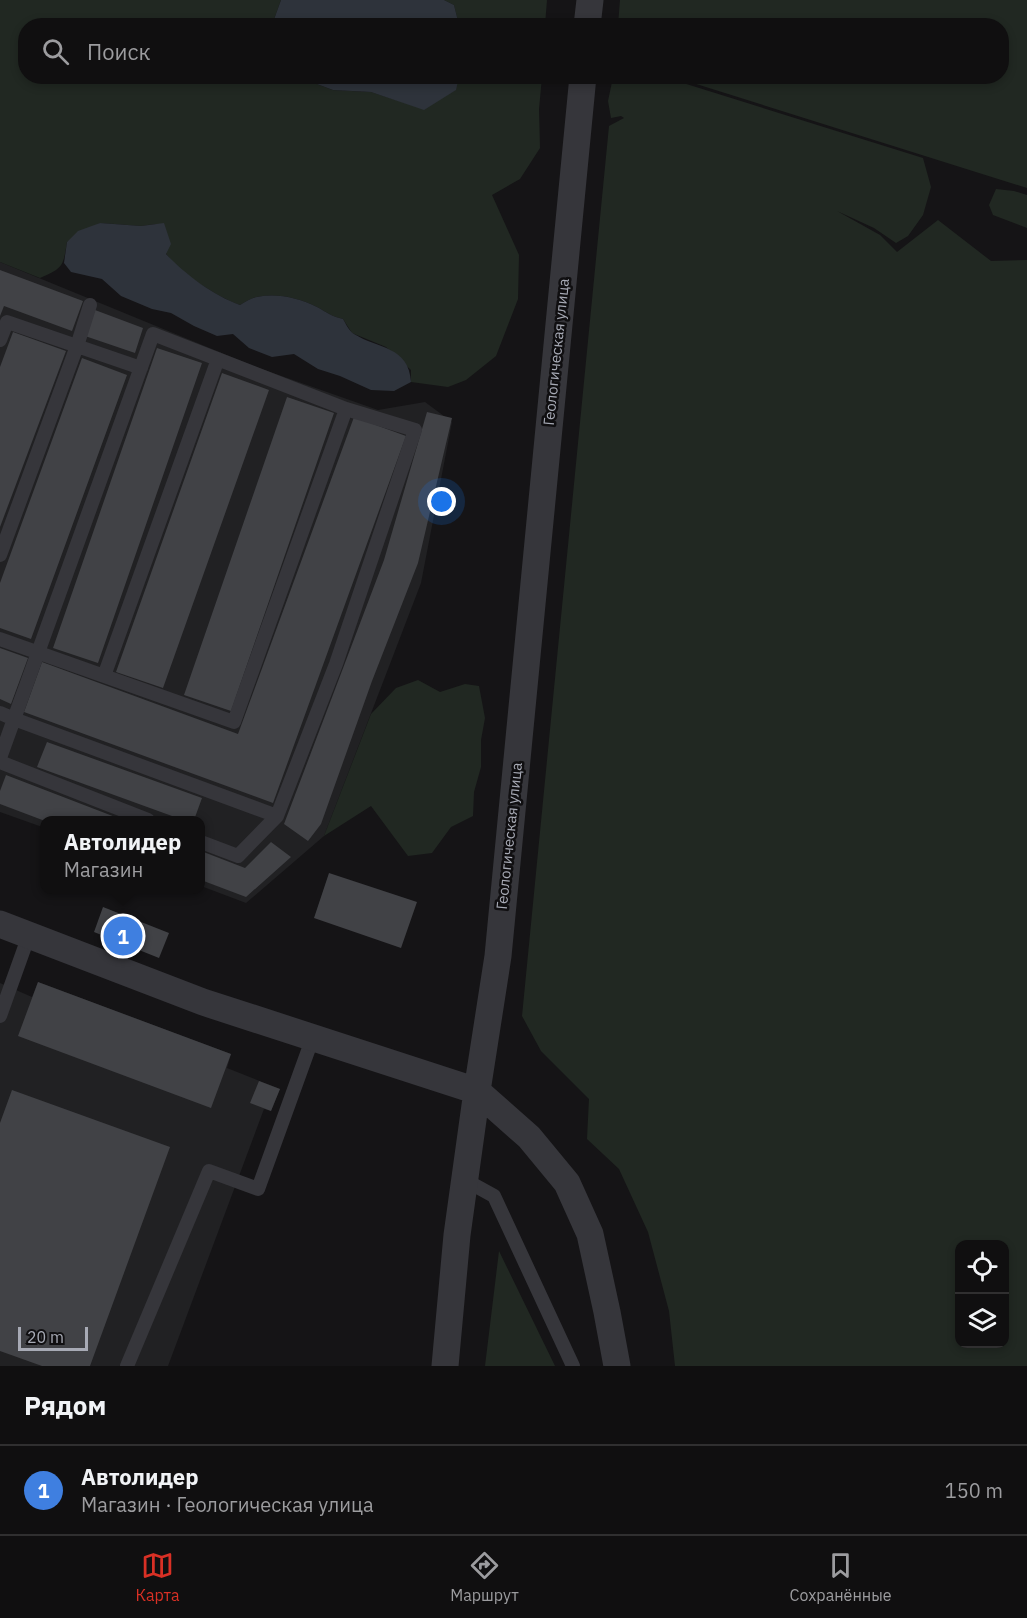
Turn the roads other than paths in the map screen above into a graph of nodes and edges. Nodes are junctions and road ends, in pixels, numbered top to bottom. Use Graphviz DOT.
graph roads {
  1 [pos="590,0"];
  2 [pos="588,18"];
  3 [pos="582,84"];
  4 [pos="90,305"];
  5 [pos="0,340"];
  6 [pos="77,346"];
  7 [pos="218,359"];
  8 [pos="141,368"];
  9 [pos="346,409"];
  10 [pos="0,555"];
  11 [pos="0,639"];
  12 [pos="38,652"];
  13 [pos="104,676"];
  14 [pos="0,713"];
  15 [pos="14,719"];
  16 [pos="0,760"];
  17 [pos="138,816"];
  18 [pos="277,816"];
  19 [pos="205,844"];
  20 [pos="0,924"];
  21 [pos="28,935"];
  22 [pos="0,1016"];
  23 [pos="313,1037"];
  24 [pos="477,1091"];
  25 [pos="465,1180"];
  26 [pos="127,1366"];
  27 [pos="445,1366"];
  28 [pos="573,1366"];
  29 [pos="617,1366"];
  1 -- 2 [label="street"];
  3 -- 24 [label="street, Геологическая улица"];
  4 -- 6 [label="lane"];
  5 -- 6 [label="lane"];
  6 -- 8 [label="lane"];
  6 -- 10 [label="lane"];
  7 -- 8 [label="lane"];
  7 -- 9 [label="lane"];
  7 -- 13 [label="lane"];
  8 -- 12 [label="lane"];
  9 -- 13 [label="lane"];
  9 -- 18 [label="lane"];
  11 -- 12 [label="lane"];
  12 -- 13 [label="lane"];
  12 -- 15 [label="lane"];
  14 -- 15 [label="lane"];
  15 -- 16 [label="lane"];
  15 -- 18 [label="lane"];
  16 -- 17 [label="lane"];
  18 -- 19 [label="lane"];
  20 -- 21 [label="street"];
  21 -- 22 [label="lane"];
  21 -- 23 [label="street"];
  23 -- 24 [label="street"];
  23 -- 26 [label="lane"];
  24 -- 25 [label="street, Геологическая улица"];
  24 -- 29 [label="street"];
  25 -- 27 [label="street, Геологическая улица"];
  25 -- 28 [label="lane"];
}
